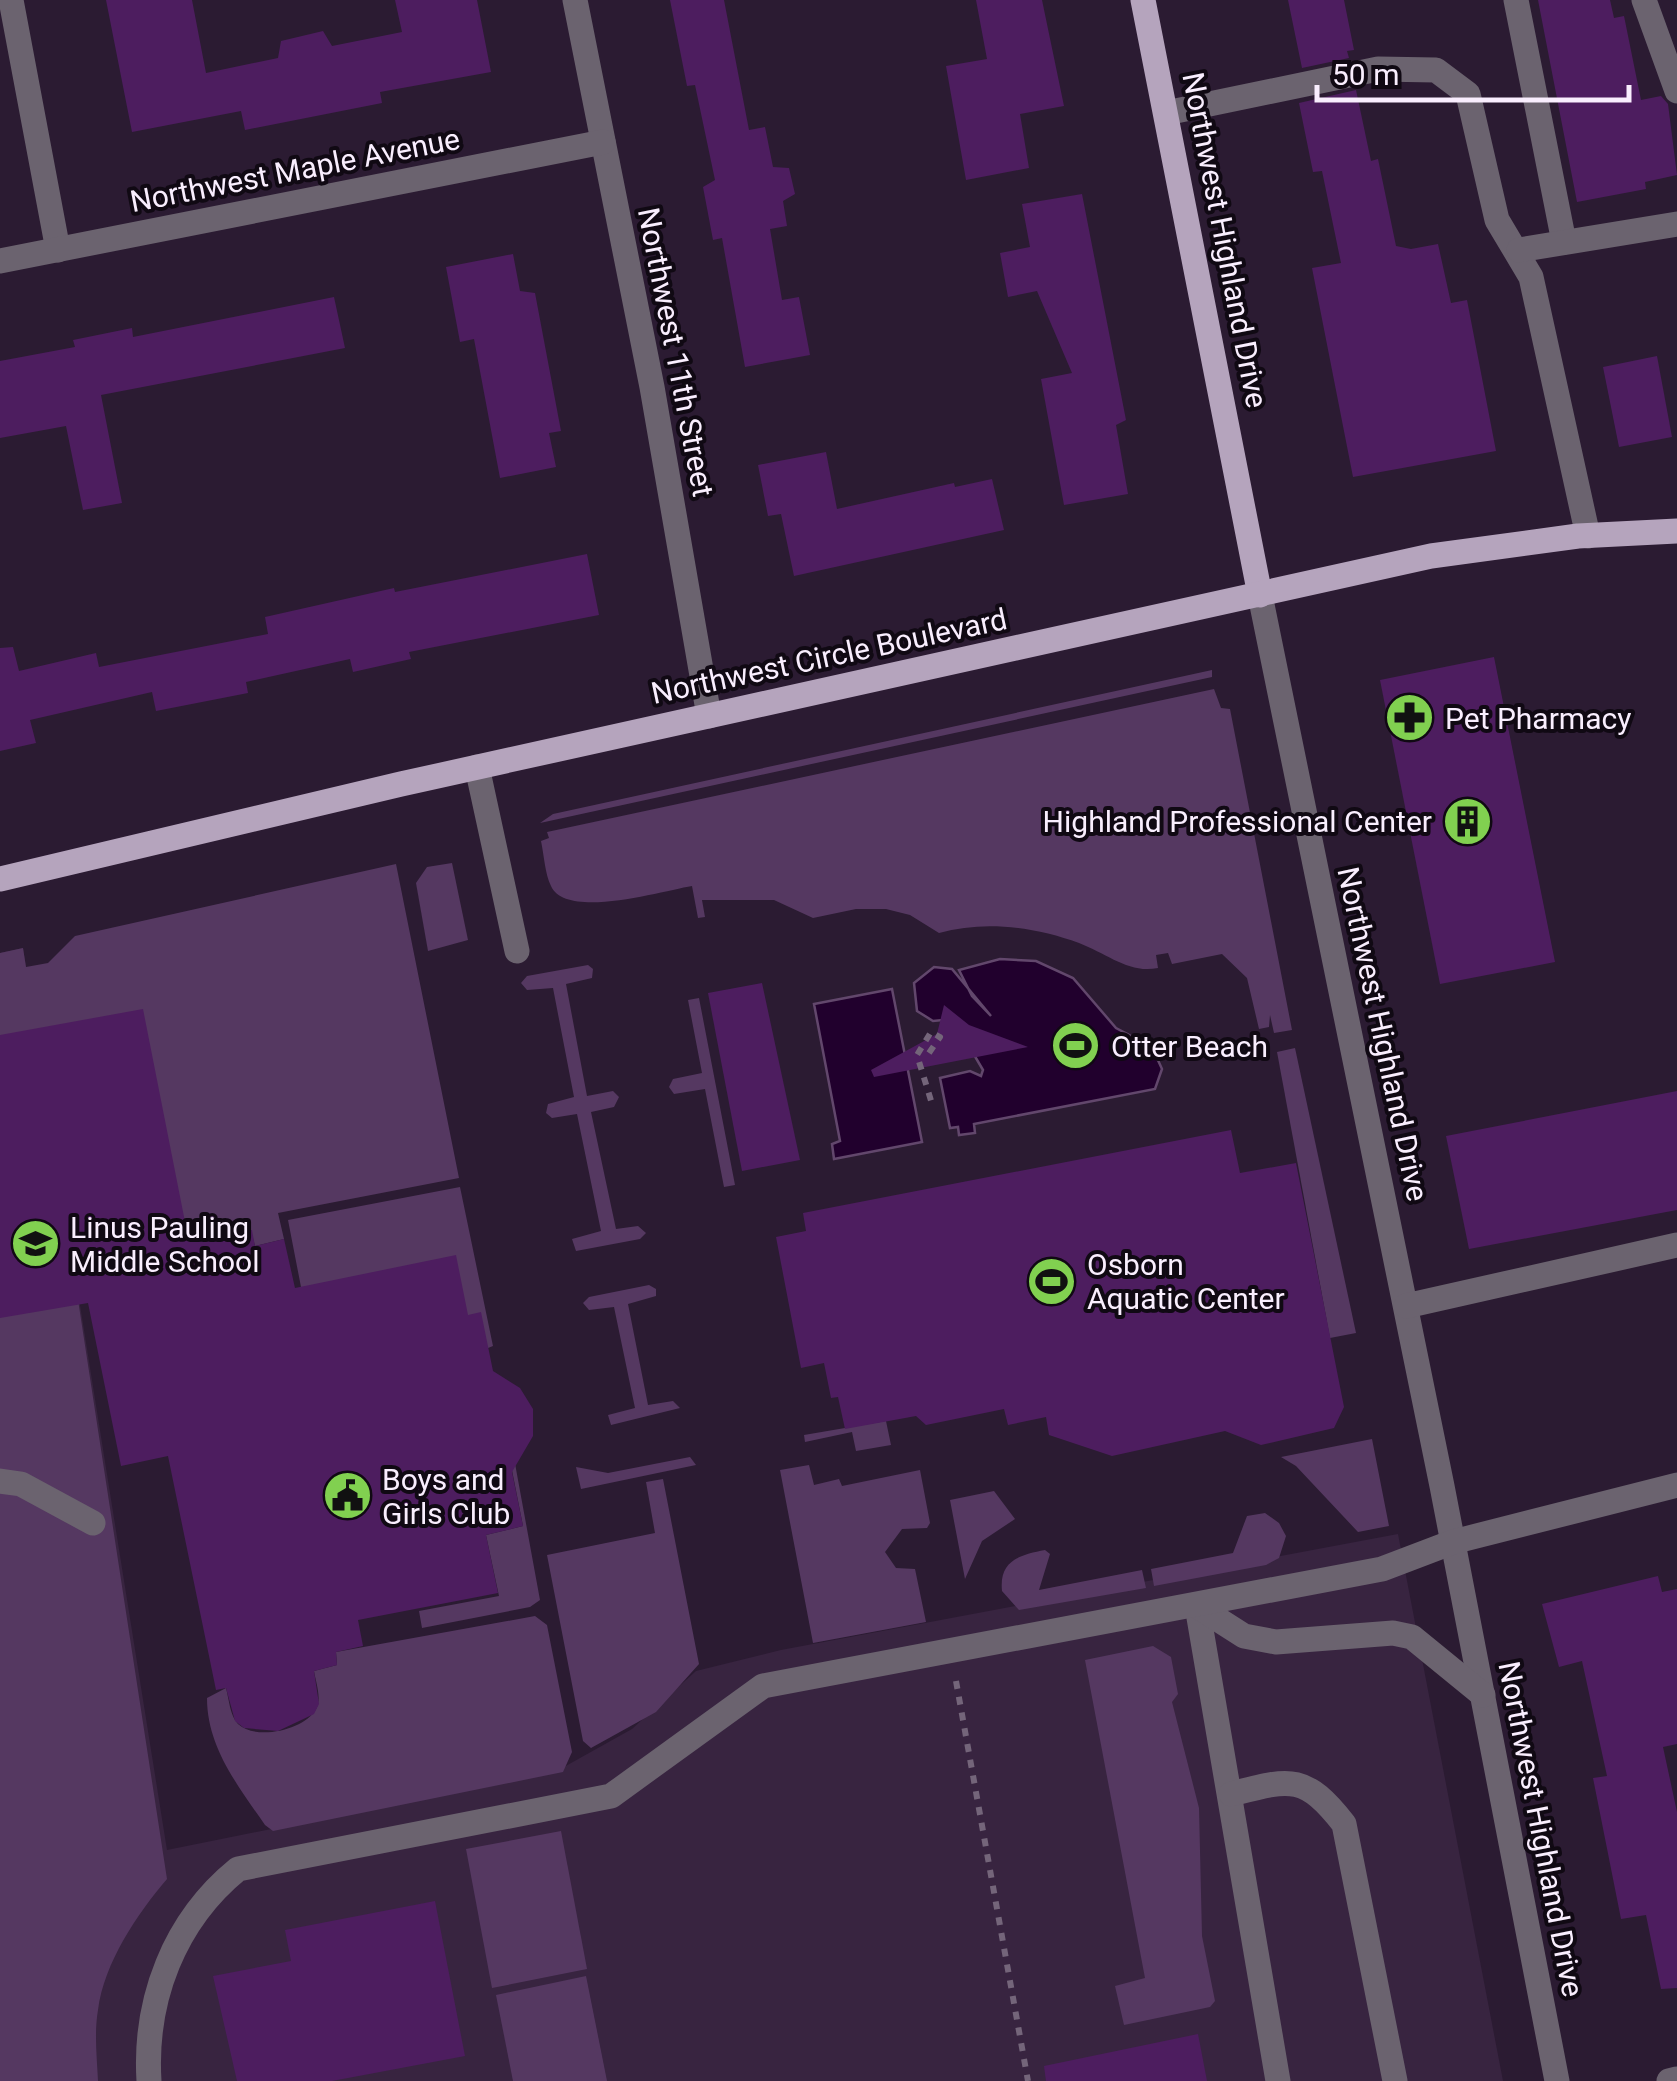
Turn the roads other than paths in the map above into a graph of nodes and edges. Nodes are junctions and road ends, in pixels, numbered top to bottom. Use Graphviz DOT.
graph roads {
  1 [pos="11,0"];
  2 [pos="576,0"];
  3 [pos="1144,0"];
  4 [pos="1516,0"];
  5 [pos="1644,0"];
  6 [pos="1677,91"];
  7 [pos="1166,113"];
  8 [pos="603,142"];
  9 [pos="1677,224"];
  10 [pos="1564,242"];
  11 [pos="58,250"];
  12 [pos="1519,250"];
  13 [pos="0,261"];
  14 [pos="1677,531"];
  15 [pos="1588,536"];
  16 [pos="1260,595"];
  17 [pos="708,716"];
  18 [pos="477,767"];
  19 [pos="0,879"];
  20 [pos="517,952"];
  21 [pos="1677,1245"];
  22 [pos="1406,1306"];
  23 [pos="0,1481"];
  24 [pos="1677,1485"];
  25 [pos="93,1522"];
  26 [pos="1453,1542"];
  27 [pos="1197,1606"];
  28 [pos="1483,1695"];
  29 [pos="1231,1794"];
  30 [pos="1677,2079"];
  31 [pos="149,2081"];
  32 [pos="1278,2081"];
  33 [pos="1395,2081"];
  34 [pos="1557,2081"];
  35 [pos="1669,2081"];
  1 -- 11 [label="street"];
  2 -- 8 [label="street, Northwest 11th Street"];
  3 -- 7 [label="main road, Northwest Highland Drive"];
  4 -- 10 [label="street"];
  5 -- 6 [label="street"];
  7 -- 12 [label="street"];
  7 -- 16 [label="main road, Northwest Highland Drive"];
  8 -- 11 [label="street, Northwest Maple Avenue"];
  8 -- 17 [label="street, Northwest 11th Street"];
  9 -- 10 [label="street"];
  10 -- 12 [label="street"];
  11 -- 13 [label="street, Northwest Maple Avenue"];
  12 -- 15 [label="street"];
  14 -- 15 [label="main road, Northwest Circle Boulevard"];
  15 -- 16 [label="main road, Northwest Circle Boulevard"];
  16 -- 17 [label="main road, Northwest Circle Boulevard"];
  16 -- 22 [label="street, Northwest Highland Drive"];
  17 -- 18 [label="main road, Northwest Circle Boulevard"];
  18 -- 19 [label="main road, Northwest Circle Boulevard"];
  18 -- 20 [label="street"];
  21 -- 22 [label="street"];
  22 -- 26 [label="street, Northwest Highland Drive"];
  23 -- 25 [label="street"];
  24 -- 26 [label="street"];
  26 -- 27 [label="street"];
  26 -- 28 [label="street, Northwest Highland Drive"];
  27 -- 28 [label="street"];
  27 -- 29 [label="street"];
  27 -- 31 [label="street"];
  28 -- 34 [label="street, Northwest Highland Drive"];
  29 -- 32 [label="street"];
  29 -- 33 [label="street"];
  30 -- 35 [label="street"];
}
